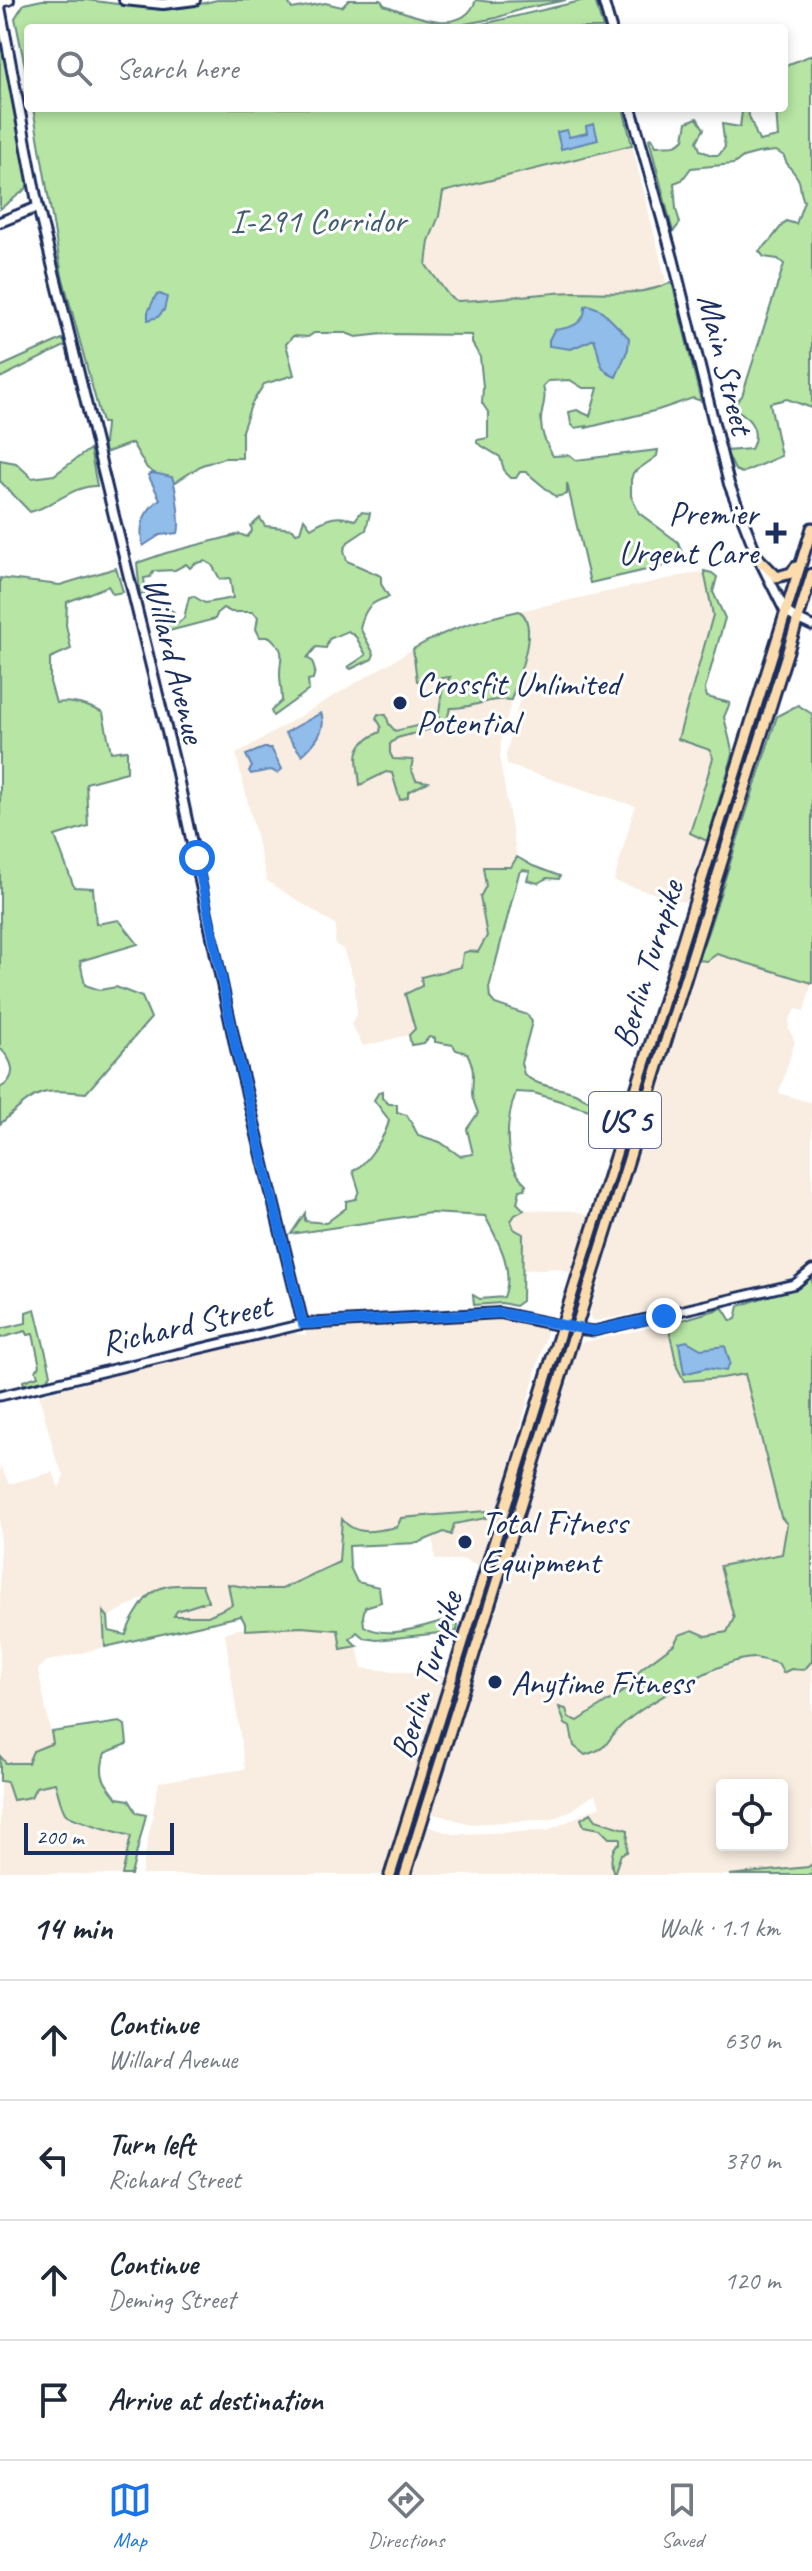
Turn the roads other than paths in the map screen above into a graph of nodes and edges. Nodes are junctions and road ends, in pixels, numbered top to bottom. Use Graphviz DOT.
graph roads {
  1 [pos="9,0"];
  2 [pos="124,0"];
  3 [pos="195,0"];
  4 [pos="603,0"];
  5 [pos="0,5"];
  6 [pos="610,24"];
  7 [pos="632,112"];
  8 [pos="38,207"];
  9 [pos="0,222"];
  10 [pos="812,528"];
  11 [pos="804,553"];
  12 [pos="759,559"];
  13 [pos="812,574"];
  14 [pos="785,611"];
  15 [pos="797,619"];
  16 [pos="812,626"];
  17 [pos="812,1270"];
  18 [pos="303,1324"];
  19 [pos="561,1326"];
  20 [pos="577,1329"];
  21 [pos="0,1396"];
  22 [pos="505,1507"];
  23 [pos="519,1511"];
  24 [pos="448,1690"];
  25 [pos="462,1693"];
  26 [pos="390,1875"];
  27 [pos="405,1875"];
  1 -- 5 [label="main road"];
  2 -- 3 [label="main road"];
  4 -- 6 [label="main road"];
  5 -- 8 [label="main road, Willard Avenue"];
  7 -- 12 [label="main road, Main Street"];
  8 -- 9 [label="main road"];
  8 -- 18 [label="main road, Willard Avenue"];
  10 -- 11 [label="highway, Berlin Turnpike / US 5"];
  11 -- 12 [label="highway"];
  11 -- 14 [label="highway, Berlin Turnpike / US 5"];
  12 -- 14 [label="main road, Main Street"];
  13 -- 15 [label="highway, Berlin Turnpike / US 5"];
  14 -- 15 [label="main road, Main Street"];
  14 -- 19 [label="highway, Berlin Turnpike / US 5"];
  15 -- 16 [label="street"];
  15 -- 20 [label="highway, Berlin Turnpike / US 5"];
  17 -- 20 [label="street"];
  18 -- 19 [label="main road, Richard Street"];
  18 -- 21 [label="street, Richard Street"];
  19 -- 20 [label="main road, Richard Street"];
  19 -- 22 [label="highway, Berlin Turnpike / US 5"];
  20 -- 23 [label="highway, Berlin Turnpike / US 5"];
  22 -- 23 [label="highway"];
  22 -- 24 [label="highway, Berlin Turnpike / US 5"];
  23 -- 25 [label="highway, Berlin Turnpike / US 5"];
  24 -- 25 [label="highway"];
  24 -- 26 [label="highway, Berlin Turnpike / US 5"];
  25 -- 27 [label="highway, Berlin Turnpike / US 5"];
}
